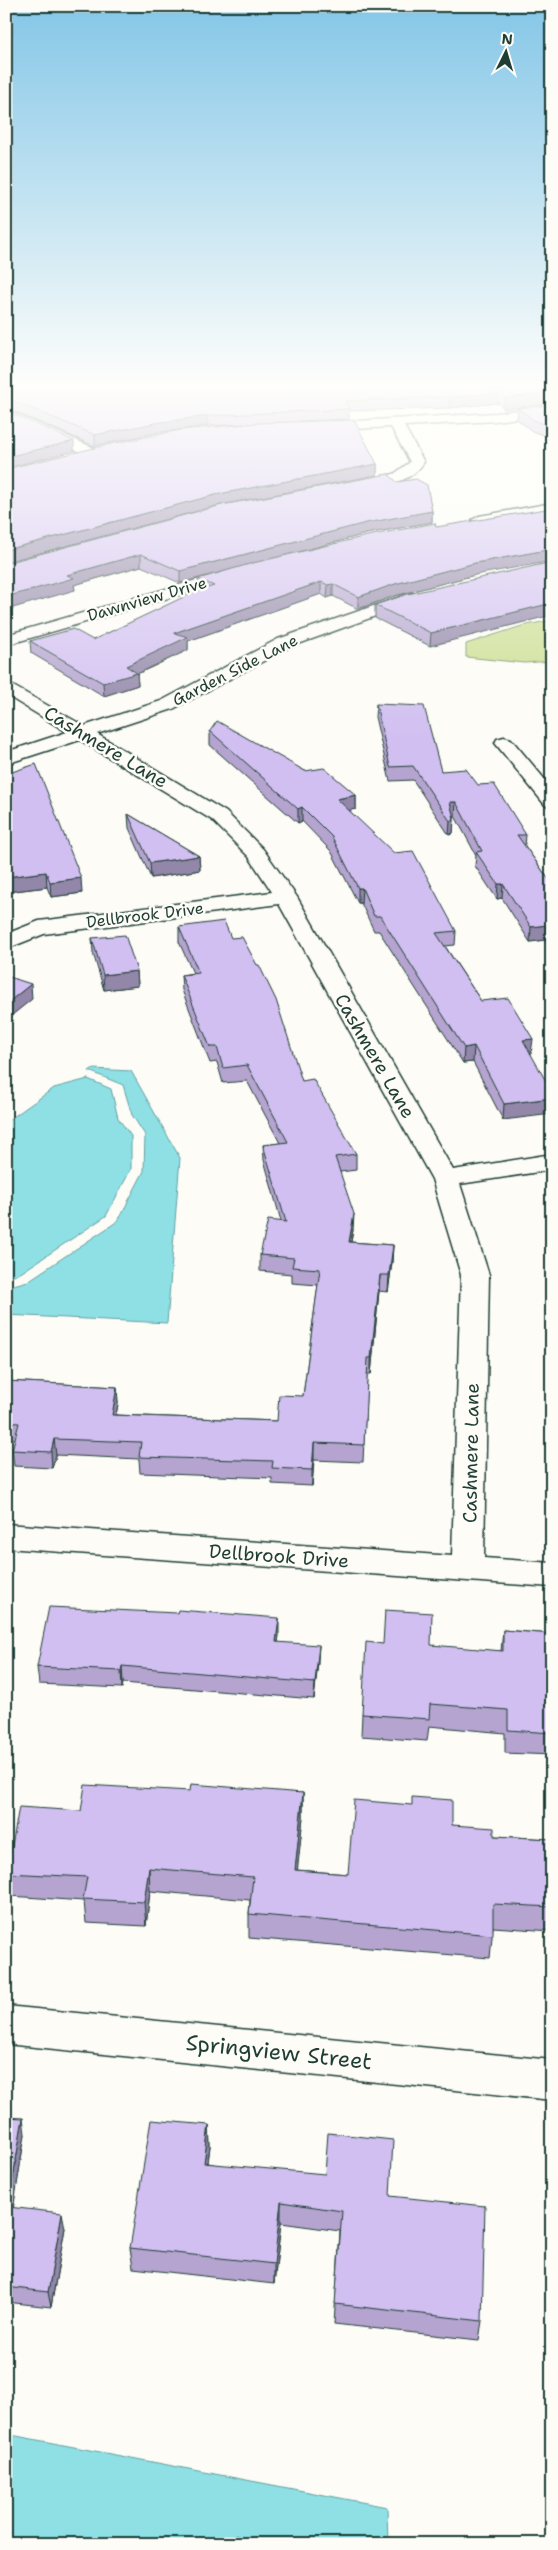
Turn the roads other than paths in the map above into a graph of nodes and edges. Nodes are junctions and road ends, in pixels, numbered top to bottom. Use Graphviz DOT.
graph roads {
  1 [pos="552,507"];
  2 [pos="464,523"];
  3 [pos="248,570"];
  4 [pos="429,594"];
  5 [pos="6,640"];
  6 [pos="6,687"];
  7 [pos="83,732"];
  8 [pos="504,743"];
  9 [pos="6,758"];
  10 [pos="545,784"];
  11 [pos="552,801"];
  12 [pos="286,897"];
  13 [pos="6,942"];
  14 [pos="552,1162"];
  15 [pos="445,1179"];
  16 [pos="6,1536"];
  17 [pos="468,1569"];
  18 [pos="552,1575"];
  19 [pos="6,2025"];
  20 [pos="552,2080"];
  1 -- 2 [label="street"];
  3 -- 5 [label="street, Dawnview Drive"];
  4 -- 7 [label="street, Garden Side Lane"];
  6 -- 7 [label="street, Cashmere Lane"];
  7 -- 9 [label="street, Garden Side Lane"];
  7 -- 12 [label="street, Cashmere Lane"];
  8 -- 10 [label="street"];
  10 -- 11 [label="street"];
  12 -- 13 [label="street, Dellbrook Drive"];
  12 -- 15 [label="street, Cashmere Lane"];
  14 -- 15 [label="street"];
  15 -- 17 [label="street, Cashmere Lane"];
  16 -- 17 [label="street, Dellbrook Drive"];
  17 -- 18 [label="street, Dellbrook Drive"];
  19 -- 20 [label="street, Springview Street"];
}
